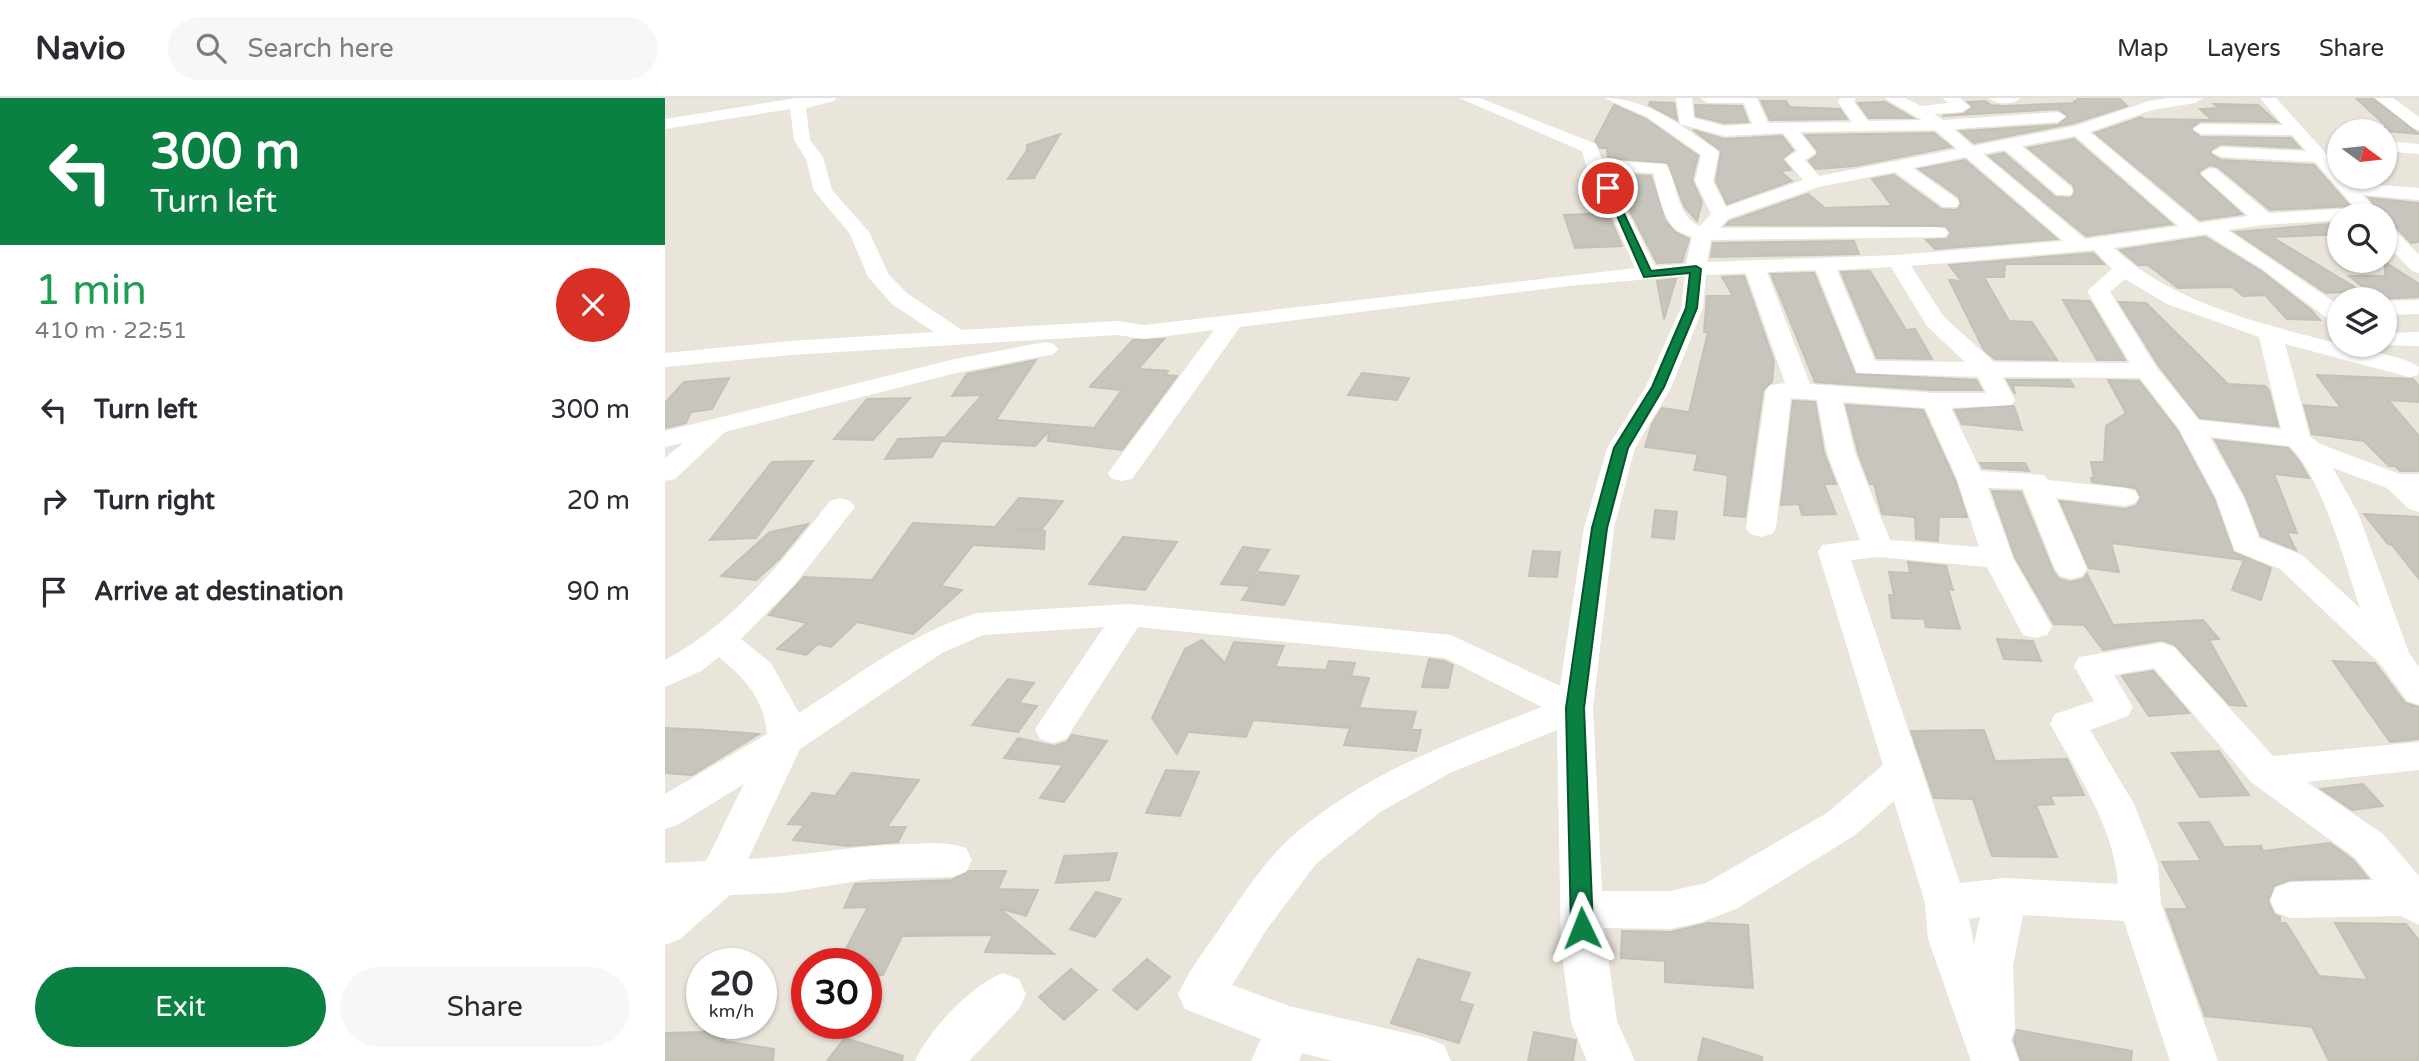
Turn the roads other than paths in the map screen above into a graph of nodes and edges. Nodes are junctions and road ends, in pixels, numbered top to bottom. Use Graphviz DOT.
graph roads {
  1 [pos="829,98"];
  2 [pos="1467,98"];
  3 [pos="1708,98"];
  4 [pos="1849,98"];
  5 [pos="1892,98"];
  6 [pos="1951,98"];
  7 [pos="1997,98"];
  8 [pos="2005,98"];
  9 [pos="2013,98"];
  10 [pos="2195,98"];
  11 [pos="2268,98"];
  12 [pos="2383,98"];
  13 [pos="1749,99"];
  14 [pos="802,100"];
  15 [pos="1674,100"];
  16 [pos="1921,111"];
  17 [pos="2033,119"];
  18 [pos="665,124"];
  19 [pos="1942,125"];
  20 [pos="2419,125"];
  21 [pos="1762,128"];
  22 [pos="1864,128"];
  23 [pos="2087,128"];
  24 [pos="2201,129"];
  25 [pos="1789,130"];
  26 [pos="2300,134"];
  27 [pos="2009,144"];
  28 [pos="2397,147"];
  29 [pos="2323,149"];
  30 [pos="2419,149"];
  31 [pos="1969,152"];
  32 [pos="2221,152"];
  33 [pos="2327,156"];
  34 [pos="1595,165"];
  35 [pos="1900,167"];
  36 [pos="2210,173"];
  37 [pos="1815,182"];
  38 [pos="2347,189"];
  39 [pos="2358,189"];
  40 [pos="2064,191"];
  41 [pos="2419,194"];
  42 [pos="1951,202"];
  43 [pos="2359,203"];
  44 [pos="1721,215"];
  45 [pos="2327,216"];
  46 [pos="2264,219"];
  47 [pos="2201,228"];
  48 [pos="1938,233"];
  49 [pos="1703,234"];
  50 [pos="2397,239"];
  51 [pos="2397,243"];
  52 [pos="2090,244"];
  53 [pos="2419,245"];
  54 [pos="1897,261"];
  55 [pos="1823,262"];
  56 [pos="1754,266"];
  57 [pos="2419,267"];
  58 [pos="1696,269"];
  59 [pos="2124,269"];
  60 [pos="1647,274"];
  61 [pos="2327,305"];
  62 [pos="2397,307"];
  63 [pos="2419,307"];
  64 [pos="1231,323"];
  65 [pos="1144,332"];
  66 [pos="2270,333"];
  67 [pos="958,338"];
  68 [pos="2397,340"];
  69 [pos="2419,340"];
  70 [pos="2392,357"];
  71 [pos="665,360"];
  72 [pos="1987,369"];
  73 [pos="2147,371"];
  74 [pos="2414,375"];
  75 [pos="1814,392"];
  76 [pos="1935,401"];
  77 [pos="718,425"];
  78 [pos="2190,427"];
  79 [pos="665,439"];
  80 [pos="2304,445"];
  81 [pos="665,473"];
  82 [pos="1122,473"];
  83 [pos="1971,479"];
  84 [pos="2408,482"];
  85 [pos="2038,488"];
  86 [pos="2125,497"];
  87 [pos="2419,503"];
  88 [pos="840,507"];
  89 [pos="1761,528"];
  90 [pos="1878,548"];
  91 [pos="1998,558"];
  92 [pos="2071,569"];
  93 [pos="1129,615"];
  94 [pos="2035,627"];
  95 [pos="720,640"];
  96 [pos="2394,658"];
  97 [pos="665,675"];
  98 [pos="2419,692"];
  99 [pos="1575,708"];
  100 [pos="1053,729"];
  101 [pos="786,740"];
  102 [pos="2419,757"];
  103 [pos="1903,770"];
  104 [pos="2265,772"];
  105 [pos="665,813"];
  106 [pos="952,860"];
  107 [pos="721,878"];
  108 [pos="665,880"];
  109 [pos="2006,896"];
  110 [pos="2291,900"];
  111 [pos="2416,902"];
  112 [pos="1946,903"];
  113 [pos="2140,904"];
  114 [pos="1582,909"];
  115 [pos="665,926"];
  116 [pos="1003,994"];
  117 [pos="1282,1044"];
  118 [pos="1992,1057"];
  119 [pos="939,1061"];
  120 [pos="1427,1061"];
  121 [pos="1611,1061"];
  122 [pos="2193,1061"];
  1 -- 14 [label="street"];
  2 -- 34 [label="street"];
  3 -- 13 [label="street"];
  4 -- 22 [label="street"];
  5 -- 16 [label="street"];
  6 -- 16 [label="street"];
  7 -- 8 [label="street"];
  8 -- 9 [label="street"];
  8 -- 17 [label="street"];
  10 -- 23 [label="street"];
  11 -- 26 [label="street"];
  12 -- 20 [label="street"];
  13 -- 21 [label="street"];
  14 -- 18 [label="street"];
  14 -- 67 [label="street"];
  15 -- 21 [label="street"];
  15 -- 44 [label="street"];
  16 -- 19 [label="street"];
  17 -- 19 [label="street"];
  17 -- 23 [label="street"];
  19 -- 22 [label="street"];
  19 -- 31 [label="street"];
  21 -- 25 [label="street"];
  22 -- 25 [label="street"];
  23 -- 27 [label="street"];
  23 -- 47 [label="street"];
  24 -- 26 [label="street"];
  25 -- 37 [label="street"];
  26 -- 29 [label="street"];
  27 -- 31 [label="street"];
  27 -- 40 [label="street"];
  28 -- 30 [label="street"];
  29 -- 32 [label="street"];
  29 -- 33 [label="street"];
  31 -- 35 [label="street"];
  31 -- 52 [label="street"];
  34 -- 49 [label="street"];
  34 -- 60 [label="street"];
  35 -- 37 [label="street"];
  35 -- 42 [label="street"];
  36 -- 46 [label="street"];
  37 -- 44 [label="street"];
  38 -- 43 [label="street"];
  39 -- 41 [label="street"];
  44 -- 49 [label="street"];
  45 -- 46 [label="street"];
  46 -- 47 [label="street"];
  47 -- 52 [label="street"];
  47 -- 61 [label="street"];
  48 -- 49 [label="street"];
  49 -- 58 [label="street"];
  50 -- 53 [label="street"];
  51 -- 57 [label="street"];
  52 -- 54 [label="street"];
  52 -- 59 [label="street"];
  54 -- 55 [label="street"];
  54 -- 72 [label="street"];
  55 -- 56 [label="street"];
  55 -- 72 [label="street"];
  56 -- 58 [label="street"];
  56 -- 75 [label="street"];
  58 -- 60 [label="street"];
  58 -- 99 [label="street"];
  59 -- 66 [label="street"];
  59 -- 73 [label="street"];
  60 -- 64 [label="street"];
  62 -- 63 [label="street"];
  64 -- 65 [label="street"];
  64 -- 82 [label="street"];
  65 -- 67 [label="street"];
  65 -- 77 [label="street"];
  66 -- 74 [label="street"];
  66 -- 80 [label="street"];
  67 -- 71 [label="street"];
  68 -- 69 [label="street"];
  70 -- 74 [label="street"];
  72 -- 73 [label="street"];
  72 -- 76 [label="street"];
  73 -- 78 [label="street"];
  75 -- 76 [label="street"];
  75 -- 89 [label="street"];
  75 -- 90 [label="street"];
  76 -- 83 [label="street"];
  77 -- 79 [label="street"];
  77 -- 81 [label="street"];
  78 -- 80 [label="street"];
  78 -- 96 [label="street"];
  80 -- 84 [label="street"];
  80 -- 96 [label="street"];
  83 -- 85 [label="street"];
  83 -- 91 [label="street"];
  84 -- 87 [label="street"];
  85 -- 86 [label="street"];
  85 -- 92 [label="street"];
  88 -- 95 [label="street"];
  90 -- 91 [label="street"];
  90 -- 103 [label="street"];
  91 -- 94 [label="street"];
  93 -- 99 [label="street"];
  93 -- 100 [label="street"];
  93 -- 101 [label="street"];
  95 -- 97 [label="street"];
  95 -- 101 [label="street"];
  96 -- 98 [label="street"];
  99 -- 114 [label="street"];
  99 -- 117 [label="street"];
  101 -- 105 [label="street"];
  101 -- 107 [label="street"];
  102 -- 104 [label="street"];
  103 -- 112 [label="street"];
  103 -- 114 [label="street"];
  104 -- 111 [label="street"];
  104 -- 113 [label="street"];
  106 -- 107 [label="street"];
  107 -- 108 [label="street"];
  107 -- 115 [label="street"];
  109 -- 112 [label="street"];
  109 -- 113 [label="street"];
  109 -- 118 [label="street"];
  110 -- 111 [label="street"];
  112 -- 118 [label="street"];
  113 -- 122 [label="street"];
  114 -- 121 [label="street"];
  116 -- 119 [label="street"];
  117 -- 120 [label="street"];
}
